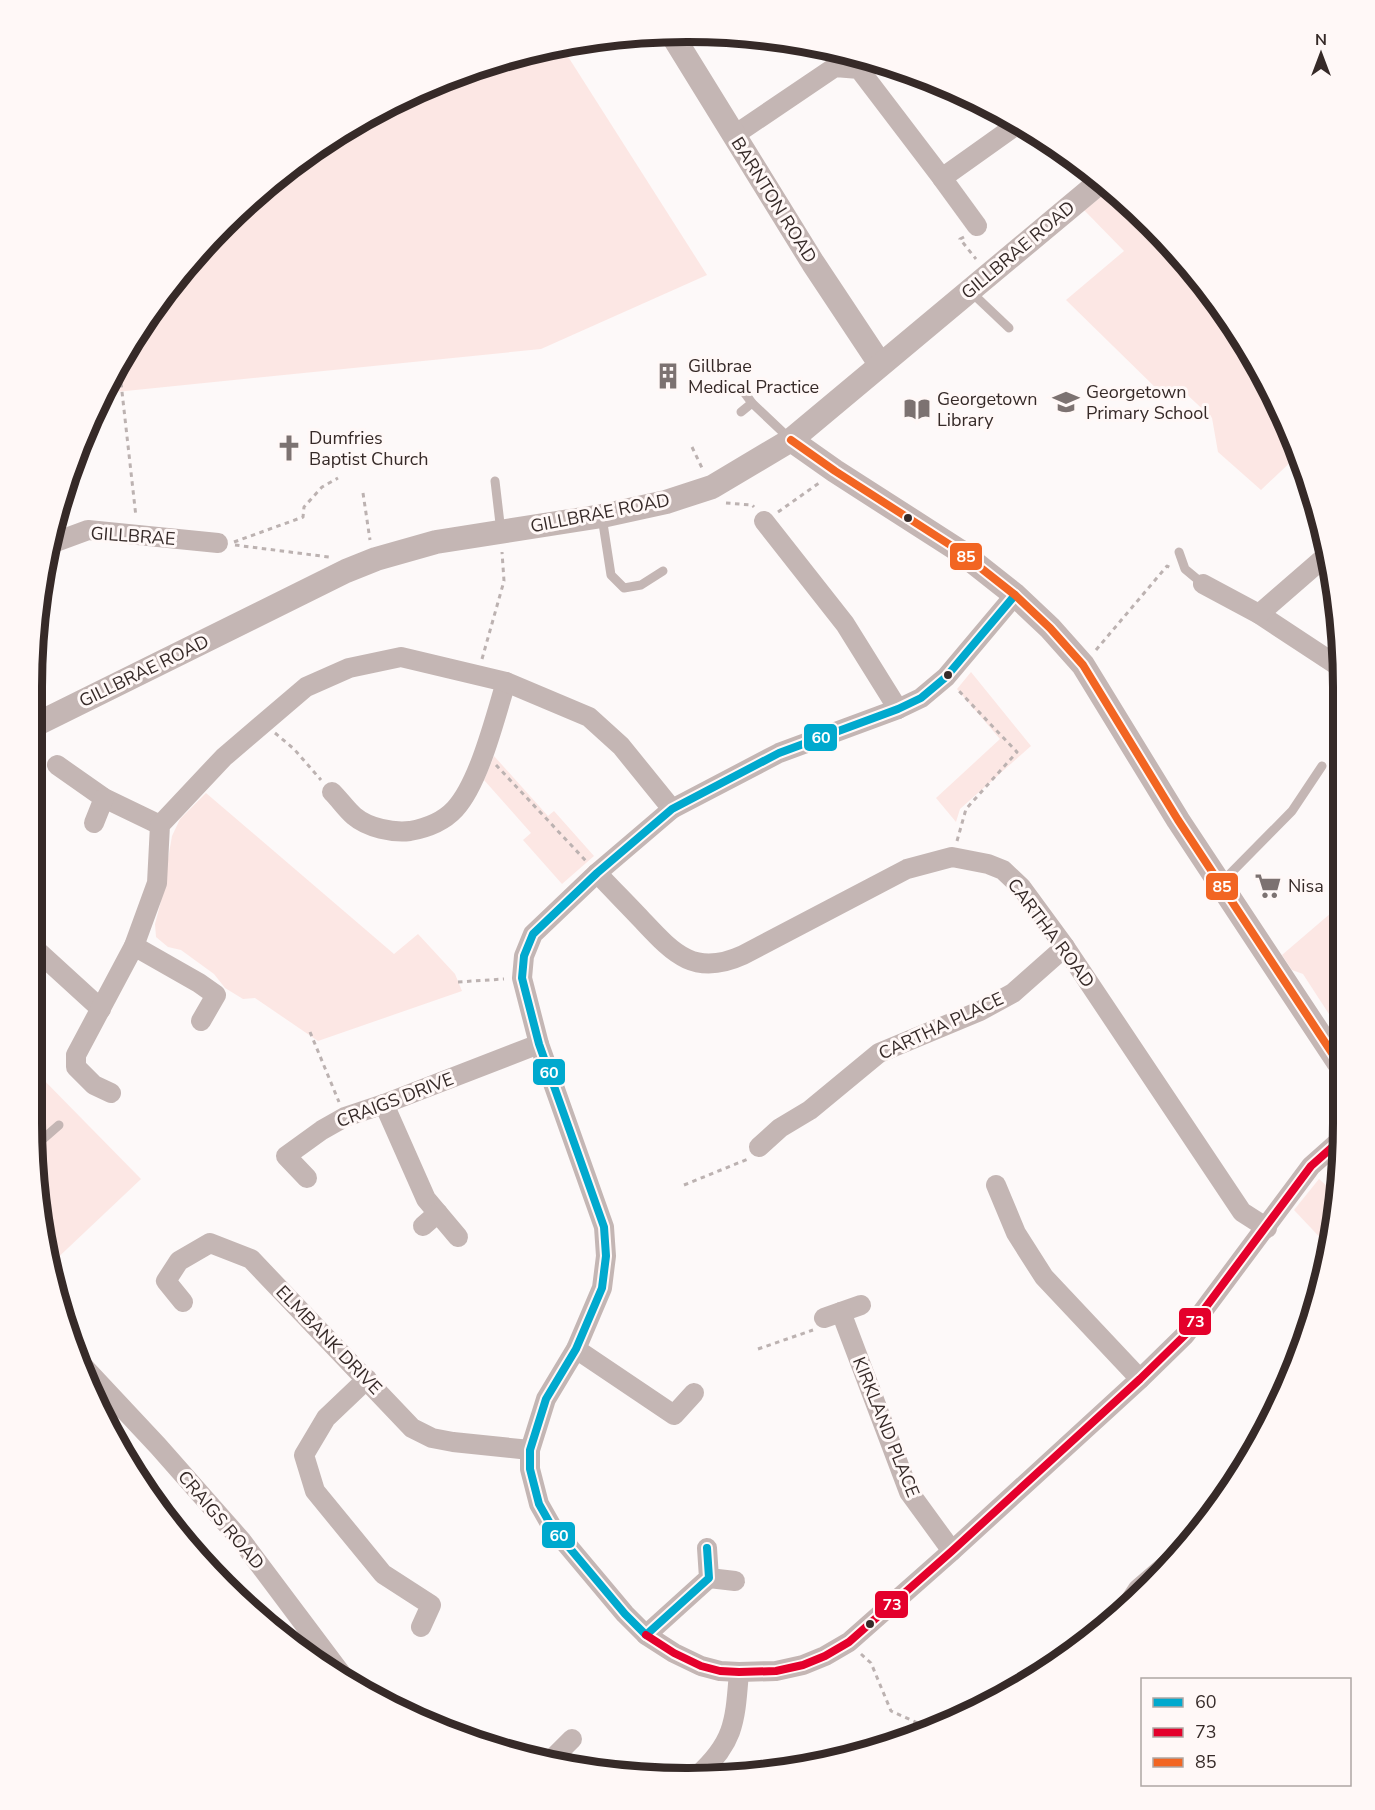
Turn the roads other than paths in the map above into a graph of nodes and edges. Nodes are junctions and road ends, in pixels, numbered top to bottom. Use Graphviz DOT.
graph roads {
  1 [pos="677,42"];
  2 [pos="1011,129"];
  3 [pos="733,136"];
  4 [pos="942,178"];
  5 [pos="1094,187"];
  6 [pos="977,226"];
  7 [pos="969,290"];
  8 [pos="1009,328"];
  9 [pos="880,364"];
  10 [pos="741,388"];
  11 [pos="752,403"];
  12 [pos="741,412"];
  13 [pos="791,440"];
  14 [pos="495,481"];
  15 [pos="602,516"];
  16 [pos="764,521"];
  17 [pos="501,532"];
  18 [pos="59,541"];
  19 [pos="222,544"];
  20 [pos="1179,552"];
  21 [pos="1321,561"];
  22 [pos="663,571"];
  23 [pos="1203,584"];
  24 [pos="1015,595"];
  25 [pos="1259,614"];
  26 [pos="1332,662"];
  27 [pos="506,682"];
  28 [pos="898,709"];
  29 [pos="42,722"];
  30 [pos="57,765"];
  31 [pos="1322,766"];
  32 [pos="332,792"];
  33 [pos="104,798"];
  34 [pos="672,809"];
  35 [pos="94,823"];
  36 [pos="160,825"];
  37 [pos="597,873"];
  38 [pos="1220,885"];
  39 [pos="134,946"];
  40 [pos="1065,947"];
  41 [pos="42,955"];
  42 [pos="101,1010"];
  43 [pos="201,1021"];
  44 [pos="539,1044"];
  45 [pos="1333,1054"];
  46 [pos="111,1093"];
  47 [pos="384,1104"];
  48 [pos="59,1125"];
  49 [pos="42,1140"];
  50 [pos="759,1147"];
  51 [pos="1332,1147"];
  52 [pos="307,1178"];
  53 [pos="996,1185"];
  54 [pos="438,1213"];
  55 [pos="423,1226"];
  56 [pos="1267,1228"];
  57 [pos="458,1237"];
  58 [pos="183,1302"];
  59 [pos="861,1305"];
  60 [pos="576,1349"];
  61 [pos="95,1379"];
  62 [pos="367,1379"];
  63 [pos="1140,1379"];
  64 [pos="694,1394"];
  65 [pos="530,1450"];
  66 [pos="707,1548"];
  67 [pos="952,1551"];
  68 [pos="709,1578"];
  69 [pos="735,1581"];
  70 [pos="421,1627"];
  71 [pos="646,1635"];
  72 [pos="331,1661"];
  73 [pos="739,1672"];
  74 [pos="572,1739"];
  75 [pos="559,1755"];
  76 [pos="711,1767"];
  1 -- 3 [label="street, BARNTON ROAD"];
  2 -- 4 [label="street"];
  3 -- 4 [label="street"];
  3 -- 9 [label="street, BARNTON ROAD"];
  4 -- 6 [label="street"];
  5 -- 7 [label="street, GILLBRAE ROAD"];
  7 -- 8 [label="lane"];
  7 -- 9 [label="street, GILLBRAE ROAD"];
  9 -- 13 [label="street, GILLBRAE ROAD"];
  10 -- 11 [label="lane"];
  11 -- 12 [label="lane"];
  11 -- 13 [label="lane"];
  13 -- 15 [label="street, GILLBRAE ROAD"];
  13 -- 24 [label="street"];
  14 -- 17 [label="lane"];
  15 -- 17 [label="street, GILLBRAE ROAD"];
  15 -- 22 [label="lane"];
  16 -- 28 [label="street"];
  17 -- 29 [label="street, GILLBRAE ROAD"];
  18 -- 19 [label="street, GILLBRAE"];
  20 -- 23 [label="lane"];
  21 -- 25 [label="street"];
  23 -- 25 [label="street"];
  24 -- 28 [label="street"];
  24 -- 38 [label="street"];
  25 -- 26 [label="street"];
  27 -- 32 [label="street"];
  27 -- 34 [label="street"];
  27 -- 36 [label="street"];
  28 -- 34 [label="street"];
  30 -- 33 [label="street"];
  31 -- 38 [label="lane"];
  33 -- 35 [label="street"];
  33 -- 36 [label="street"];
  34 -- 37 [label="street"];
  36 -- 39 [label="street"];
  37 -- 40 [label="street, CARTHA ROAD"];
  37 -- 44 [label="street"];
  38 -- 45 [label="street"];
  39 -- 42 [label="street"];
  39 -- 43 [label="street"];
  40 -- 50 [label="street, CARTHA PLACE"];
  40 -- 56 [label="street, CARTHA ROAD"];
  41 -- 42 [label="street"];
  42 -- 46 [label="street"];
  44 -- 47 [label="street, CRAIGS DRIVE"];
  44 -- 60 [label="street"];
  47 -- 52 [label="street, CRAIGS DRIVE"];
  47 -- 54 [label="street"];
  48 -- 49 [label="lane"];
  51 -- 56 [label="street"];
  53 -- 63 [label="street"];
  54 -- 55 [label="street"];
  54 -- 57 [label="street"];
  56 -- 63 [label="street"];
  58 -- 62 [label="street, ELMBANK DRIVE"];
  59 -- 67 [label="street, KIRKLAND PLACE"];
  60 -- 64 [label="street"];
  60 -- 65 [label="street"];
  61 -- 72 [label="street, CRAIGS ROAD"];
  62 -- 65 [label="street, ELMBANK DRIVE"];
  62 -- 70 [label="street"];
  63 -- 67 [label="street"];
  65 -- 71 [label="street"];
  66 -- 68 [label="street"];
  67 -- 73 [label="street"];
  68 -- 69 [label="street"];
  68 -- 71 [label="street"];
  71 -- 73 [label="street"];
  73 -- 76 [label="street"];
  74 -- 75 [label="street"];
}
